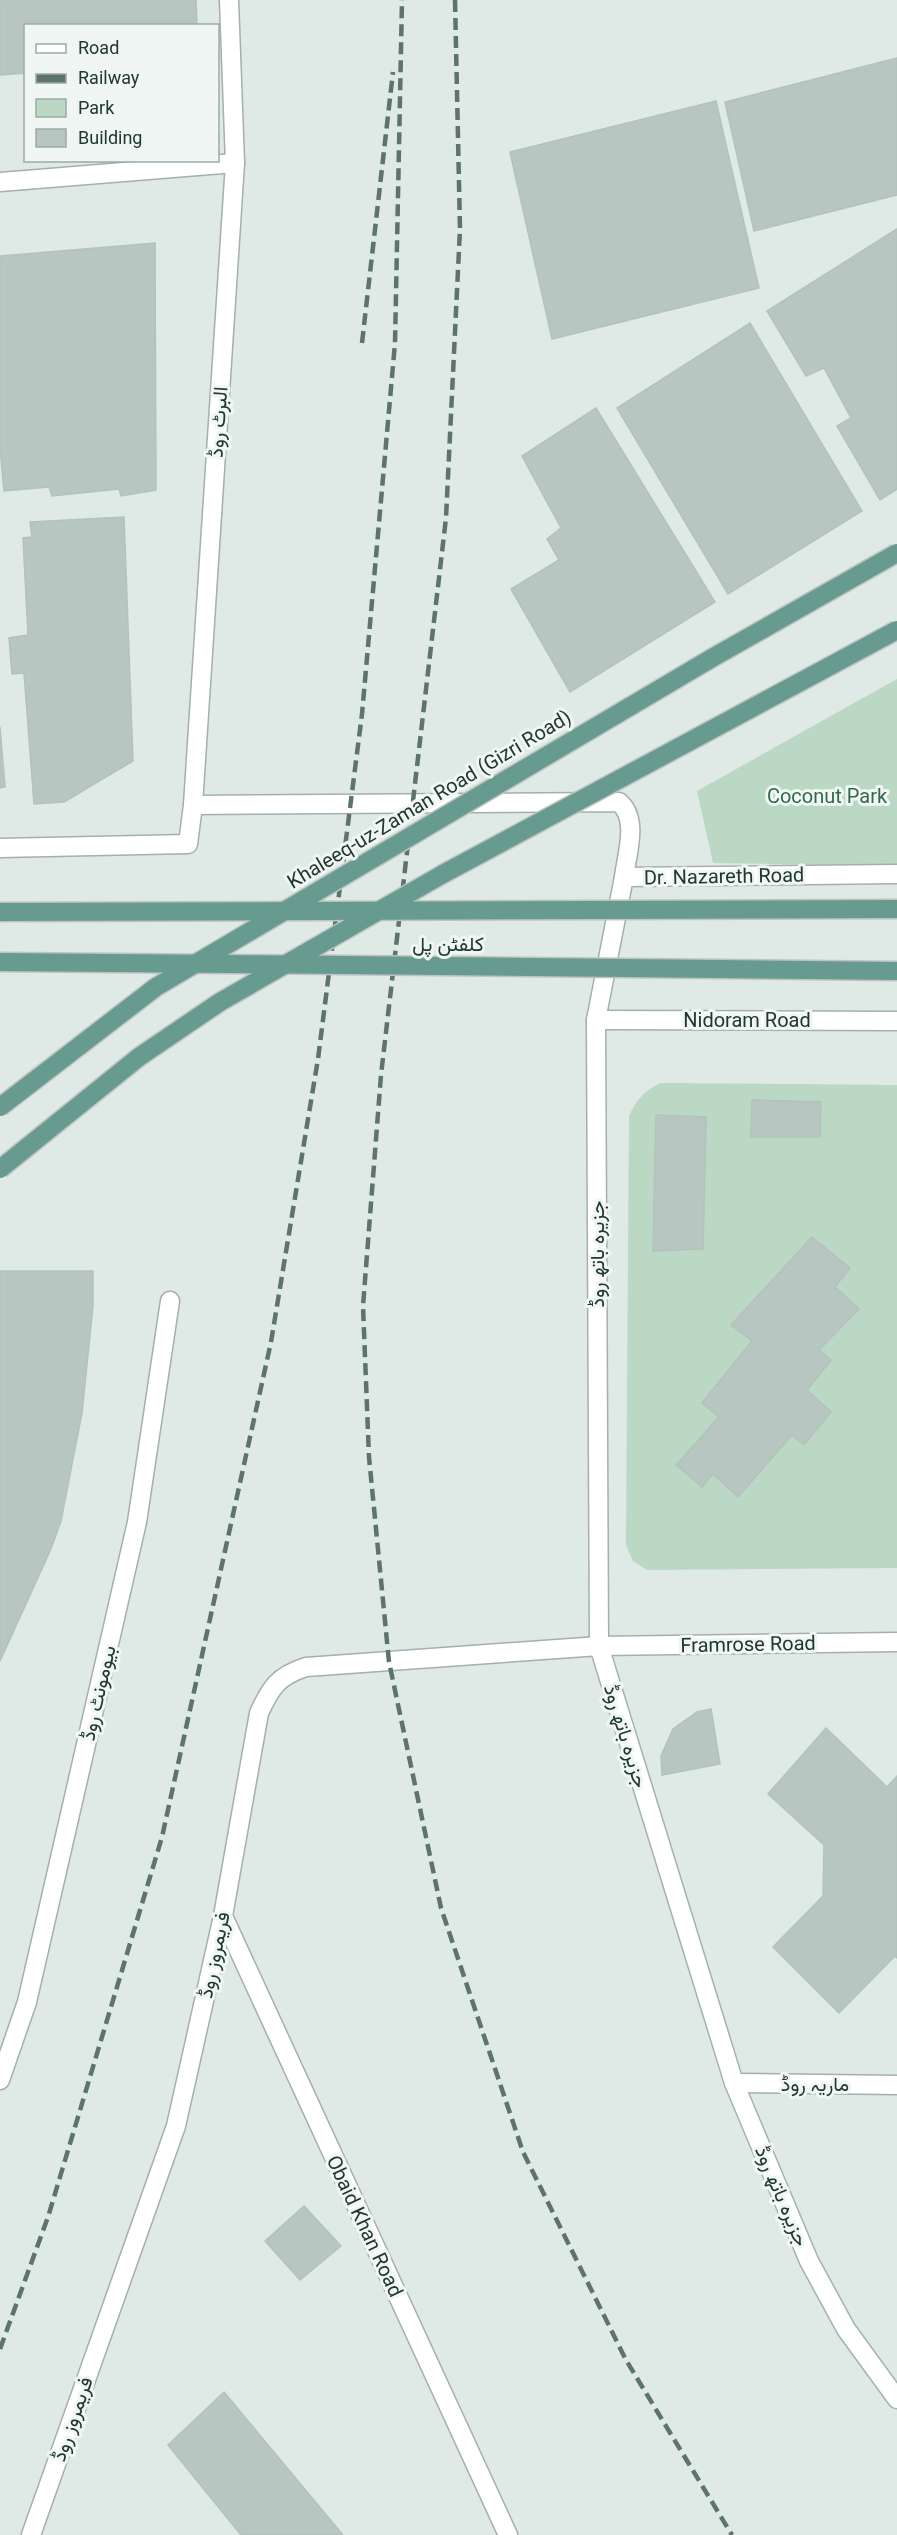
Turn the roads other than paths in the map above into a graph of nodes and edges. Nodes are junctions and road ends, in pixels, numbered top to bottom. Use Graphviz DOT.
graph roads {
  1 [pos="229,0"];
  2 [pos="235,163"];
  3 [pos="0,182"];
  4 [pos="897,553"];
  5 [pos="897,630"];
  6 [pos="193,806"];
  7 [pos="0,848"];
  8 [pos="897,874"];
  9 [pos="624,877"];
  10 [pos="897,909"];
  11 [pos="0,912"];
  12 [pos="0,962"];
  13 [pos="897,971"];
  14 [pos="596,1020"];
  15 [pos="897,1021"];
  16 [pos="0,1107"];
  17 [pos="0,1169"];
  18 [pos="170,1301"];
  19 [pos="897,1642"];
  20 [pos="599,1646"];
  21 [pos="223,1916"];
  22 [pos="0,2080"];
  23 [pos="734,2083"];
  24 [pos="897,2085"];
  25 [pos="897,2398"];
  26 [pos="31,2535"];
  27 [pos="508,2535"];
  1 -- 2 [label="street, البرٹ روڈ"];
  2 -- 3 [label="street"];
  2 -- 6 [label="street, البرٹ روڈ"];
  4 -- 16 [label="main road, Khaleeq-uz-Zaman Road (Gizri Road), bridge"];
  5 -- 17 [label="main road, bridge"];
  6 -- 7 [label="street, البرٹ روڈ"];
  6 -- 9 [label="street"];
  8 -- 9 [label="street, Dr. Nazareth Road"];
  9 -- 14 [label="street, Dr. Nazareth Road"];
  10 -- 11 [label="main road, کلفٹن پل, bridge"];
  12 -- 13 [label="main road, کلفٹن پل, bridge"];
  14 -- 15 [label="street, Nidoram Road"];
  14 -- 20 [label="street, جزیرہ باتھ روڈ"];
  18 -- 22 [label="street, بیومونٹ روڈ"];
  19 -- 20 [label="street, Framrose Road"];
  20 -- 21 [label="street, فریمروز روڈ"];
  20 -- 23 [label="street, جزیرہ باتھ روڈ"];
  21 -- 26 [label="street, فریمروز روڈ"];
  21 -- 27 [label="street, Obaid Khan Road"];
  23 -- 24 [label="street, ماریہ روڈ"];
  23 -- 25 [label="street, جزیرہ باتھ روڈ"];
}
